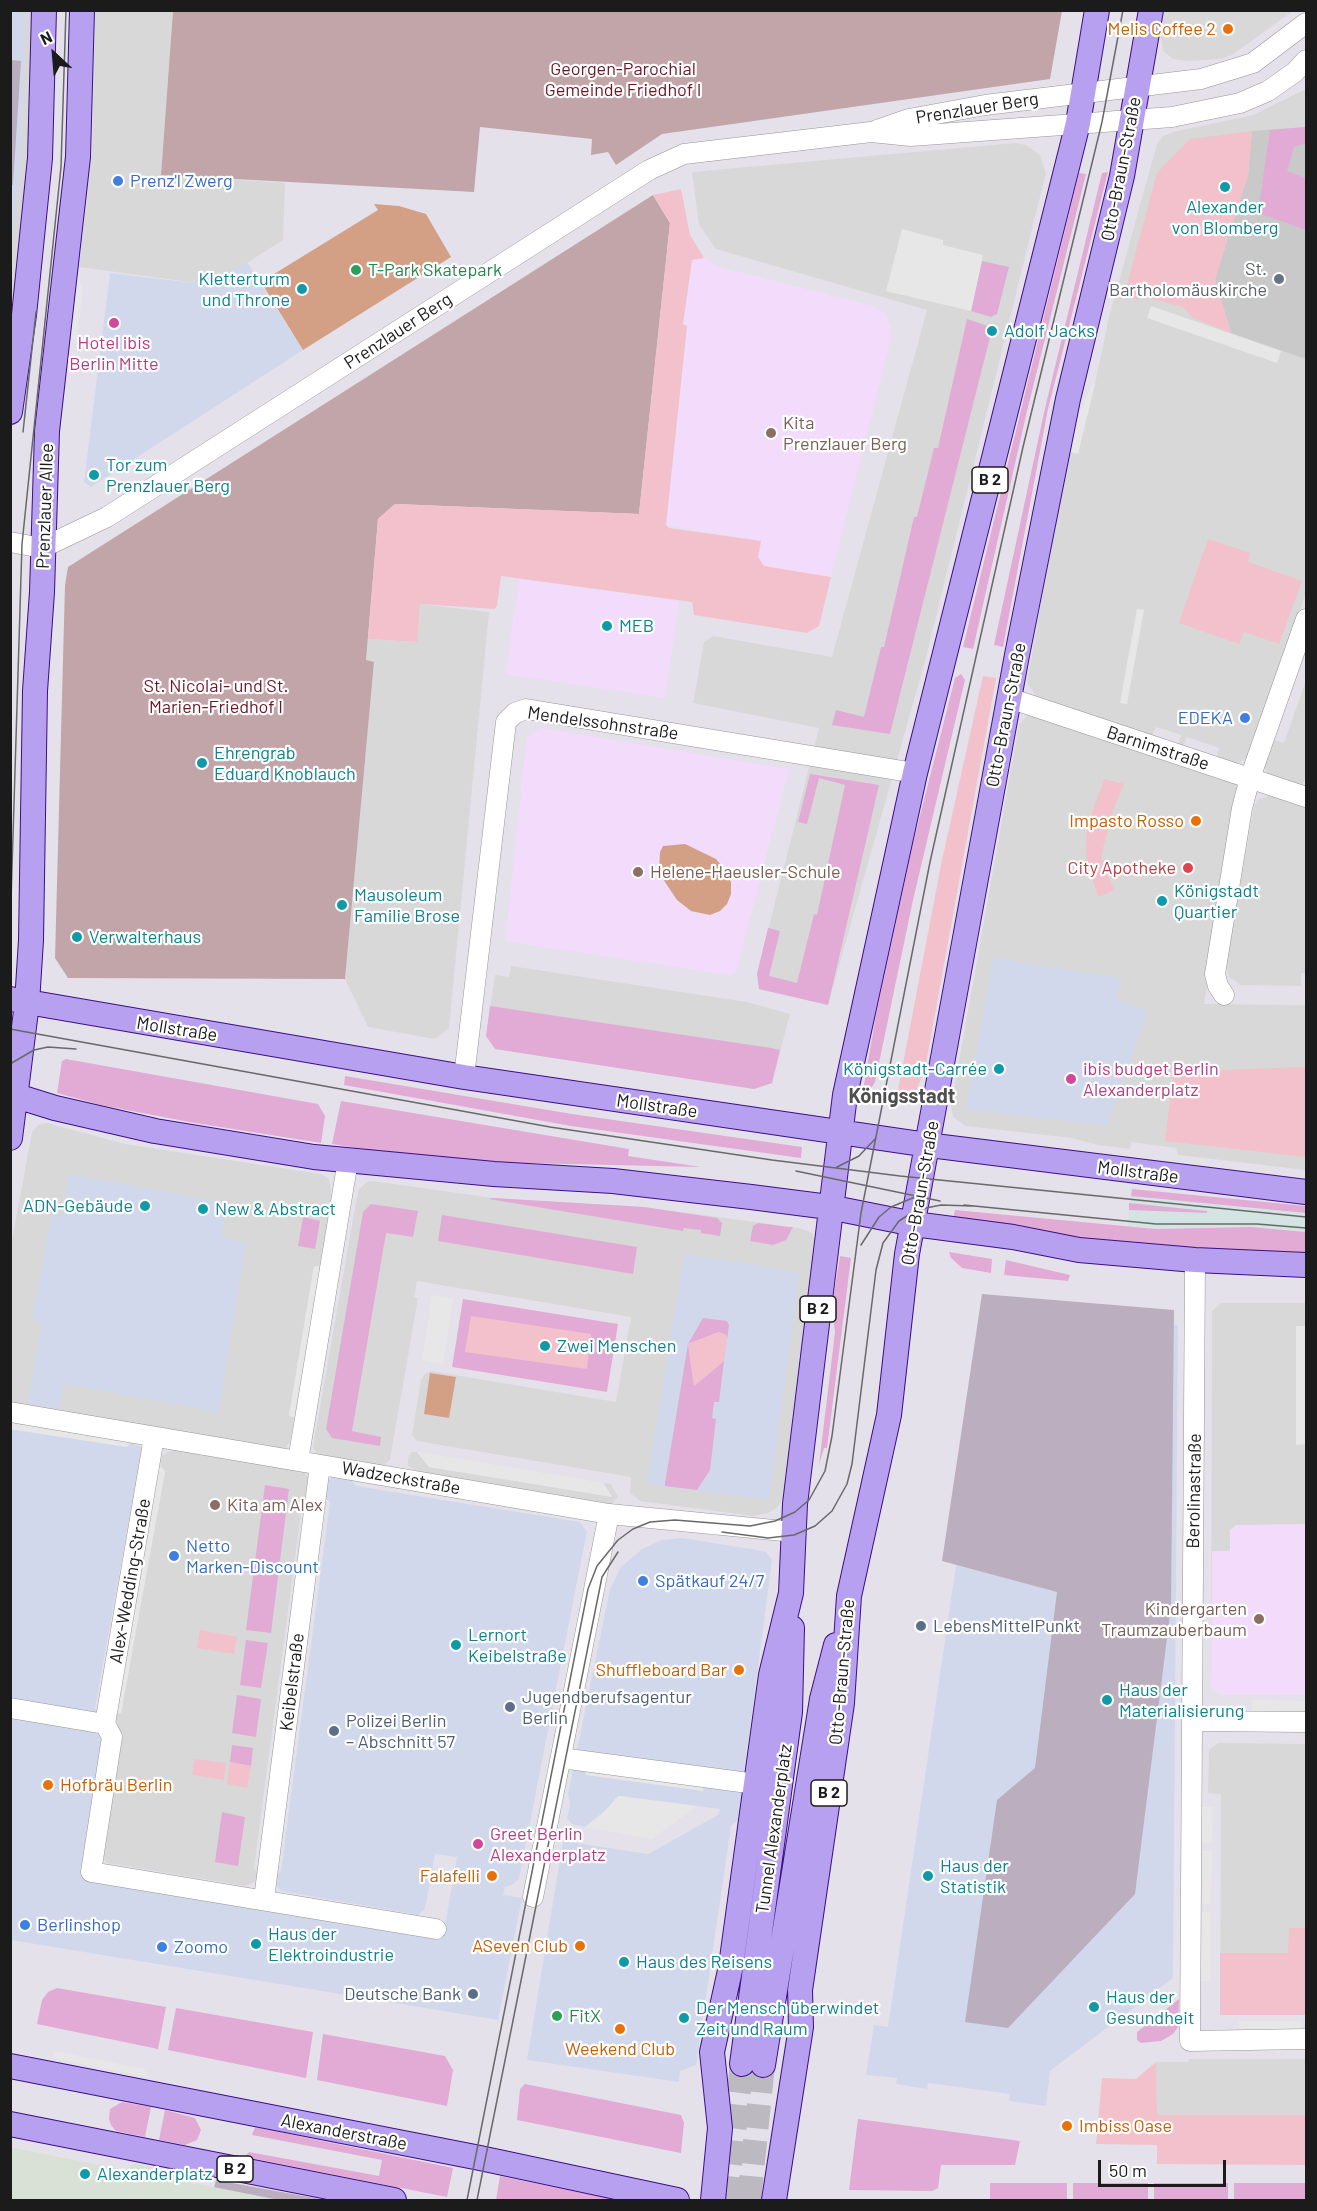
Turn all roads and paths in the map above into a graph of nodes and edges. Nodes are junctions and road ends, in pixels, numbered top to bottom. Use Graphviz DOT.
graph roads {
  1 [pos="44,10"];
  2 [pos="82,10"];
  3 [pos="1097,10"];
  4 [pos="1151,10"];
  5 [pos="1303,32"];
  6 [pos="1306,60"];
  7 [pos="1137,87"];
  8 [pos="1084,93"];
  9 [pos="1130,120"];
  10 [pos="1078,123"];
  11 [pos="871,132"];
  12 [pos="10,412"];
  13 [pos="10,542"];
  14 [pos="42,548"];
  15 [pos="1306,619"];
  16 [pos="1009,699"];
  17 [pos="915,773"];
  18 [pos="1250,778"];
  19 [pos="1306,797"];
  20 [pos="1224,995"];
  21 [pos="19,1001"];
  22 [pos="464,1077"];
  23 [pos="14,1095"];
  24 [pos="840,1132"];
  25 [pos="10,1138"];
  26 [pos="928,1145"];
  27 [pos="348,1160"];
  28 [pos="1306,1192"];
  29 [pos="830,1207"];
  30 [pos="914,1224"];
  31 [pos="1195,1260"];
  32 [pos="1306,1265"];
  33 [pos="10,1412"];
  34 [pos="154,1437"];
  35 [pos="298,1461"];
  36 [pos="320,1465"];
  37 [pos="609,1514"];
  38 [pos="794,1532"];
  39 [pos="791,1593"];
  40 [pos="849,1596"];
  41 [pos="10,1708"];
  42 [pos="1194,1721"];
  43 [pos="1306,1722"];
  44 [pos="105,1724"];
  45 [pos="561,1758"];
  46 [pos="756,1784"];
  47 [pos="533,1897"];
  48 [pos="264,1899"];
  49 [pos="436,1929"];
  50 [pos="1306,2039"];
  51 [pos="10,2067"];
  52 [pos="10,2124"];
  53 [pos="394,2200"];
  54 [pos="677,2200"];
  55 [pos="713,2200"];
  56 [pos="774,2200"];
  1 -- 12 [label="main road"];
  2 -- 14 [label="main road, Prenzlauer Allee"];
  3 -- 8 [label="main road, B 2"];
  4 -- 7 [label="main road, B 2"];
  5 -- 7 [label="street, Prenzlauer Berg"];
  6 -- 9 [label="street, Prenzlauer Berg"];
  7 -- 8 [label="street, Prenzlauer Berg"];
  7 -- 9 [label="main road, Otto-Braun-Straße / B 2"];
  8 -- 10 [label="main road, B 2"];
  8 -- 11 [label="street, Prenzlauer Berg"];
  9 -- 10 [label="street, Prenzlauer Berg"];
  9 -- 16 [label="main road, Otto-Braun-Straße / B 2"];
  10 -- 11 [label="street, Prenzlauer Berg"];
  10 -- 17 [label="main road, B 2"];
  11 -- 14 [label="street, Prenzlauer Berg"];
  13 -- 14 [label="street"];
  14 -- 21 [label="main road, Prenzlauer Allee"];
  15 -- 18 [label="street"];
  16 -- 18 [label="street, Barnimstraße"];
  16 -- 26 [label="main road, Otto-Braun-Straße / B 2"];
  17 -- 22 [label="street, Mendelssohnstraße"];
  17 -- 24 [label="main road, B 2"];
  18 -- 19 [label="street, Barnimstraße"];
  18 -- 20 [label="street"];
  21 -- 22 [label="main road, Mollstraße"];
  21 -- 23 [label="main road, Prenzlauer Allee"];
  22 -- 24 [label="main road, Mollstraße"];
  23 -- 25 [label="main road, Prenzlauer Allee"];
  23 -- 27 [label="main road"];
  24 -- 26 [label="main road, Mollstraße"];
  24 -- 29 [label="main road, B 2"];
  26 -- 28 [label="main road, Mollstraße"];
  26 -- 30 [label="main road, Otto-Braun-Straße / B 2"];
  27 -- 29 [label="main road"];
  27 -- 35 [label="street"];
  29 -- 30 [label="main road"];
  29 -- 38 [label="main road, B 2"];
  30 -- 31 [label="main road"];
  30 -- 40 [label="main road, Otto-Braun-Straße / B 2"];
  31 -- 32 [label="main road"];
  31 -- 42 [label="street, Berolinastraße"];
  33 -- 34 [label="street, Wadzeckstraße"];
  34 -- 35 [label="street, Wadzeckstraße"];
  34 -- 44 [label="street, Alex-Wedding-Straße"];
  35 -- 36 [label="street, Wadzeckstraße"];
  36 -- 37 [label="street, Wadzeckstraße"];
  36 -- 48 [label="street, Keibelstraße"];
  37 -- 38 [label="street, Wadzeckstraße"];
  37 -- 45 [label="street"];
  38 -- 39 [label="main road, B 2"];
  39 -- 40 [label="main road, Tunnel Alexanderplatz"];
  39 -- 46 [label="main road, B 2"];
  40 -- 56 [label="main road, Otto-Braun-Straße / B 2"];
  41 -- 44 [label="street"];
  42 -- 43 [label="street"];
  42 -- 50 [label="street, Berolinastraße"];
  44 -- 48 [label="street, Alex-Wedding-Straße"];
  45 -- 46 [label="street"];
  45 -- 47 [label="street"];
  46 -- 55 [label="main road, B 2"];
  48 -- 49 [label="street"];
  51 -- 54 [label="main road, Alexanderstraße"];
  52 -- 53 [label="main road, B 2"];
}
